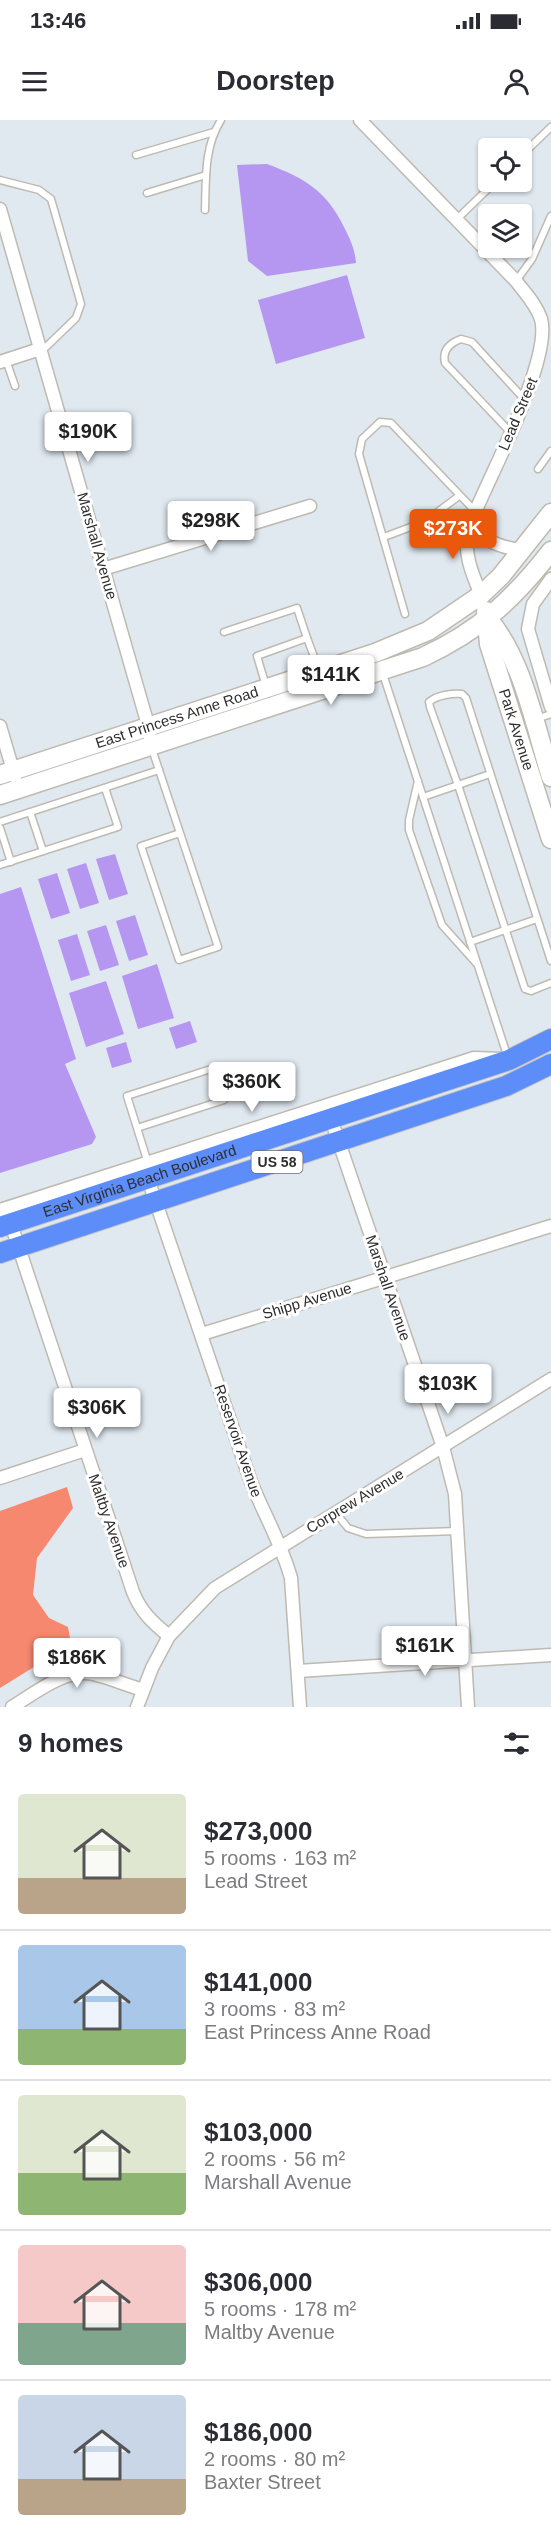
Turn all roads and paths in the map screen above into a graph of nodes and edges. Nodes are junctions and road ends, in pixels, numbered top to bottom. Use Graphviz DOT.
graph roads {
  1 [pos="221,120"];
  2 [pos="360,120"];
  3 [pos="551,127"];
  4 [pos="214,132"];
  5 [pos="532,146"];
  6 [pos="136,155"];
  7 [pos="206,175"];
  8 [pos="0,180"];
  9 [pos="485,192"];
  10 [pos="147,193"];
  11 [pos="0,209"];
  12 [pos="205,210"];
  13 [pos="551,216"];
  14 [pos="457,219"];
  15 [pos="516,281"];
  16 [pos="40,349"];
  17 [pos="3,361"];
  18 [pos="15,386"];
  19 [pos="525,400"];
  20 [pos="511,433"];
  21 [pos="551,451"];
  22 [pos="538,469"];
  23 [pos="459,496"];
  24 [pos="310,506"];
  25 [pos="551,513"];
  26 [pos="474,517"];
  27 [pos="384,537"];
  28 [pos="522,550"];
  29 [pos="551,551"];
  30 [pos="103,569"];
  31 [pos="551,579"];
  32 [pos="481,595"];
  33 [pos="405,614"];
  34 [pos="488,619"];
  35 [pos="224,632"];
  36 [pos="307,638"];
  37 [pos="382,670"];
  38 [pos="319,671"];
  39 [pos="267,688"];
  40 [pos="551,707"];
  41 [pos="551,714"];
  42 [pos="533,720"];
  43 [pos="0,726"];
  44 [pos="148,726"];
  45 [pos="150,745"];
  46 [pos="159,770"];
  47 [pos="6,773"];
  48 [pos="490,774"];
  49 [pos="551,777"];
  50 [pos="418,781"];
  51 [pos="458,785"];
  52 [pos="105,788"];
  53 [pos="19,789"];
  54 [pos="0,795"];
  55 [pos="423,797"];
  56 [pos="30,812"];
  57 [pos="0,822"];
  58 [pos="0,828"];
  59 [pos="180,833"];
  60 [pos="551,838"];
  61 [pos="43,851"];
  62 [pos="11,862"];
  63 [pos="0,865"];
  64 [pos="537,919"];
  65 [pos="505,930"];
  66 [pos="470,942"];
  67 [pos="551,961"];
  68 [pos="478,966"];
  69 [pos="551,983"];
  70 [pos="551,1039"];
  71 [pos="509,1060"];
  72 [pos="551,1064"];
  73 [pos="331,1119"];
  74 [pos="137,1128"];
  75 [pos="339,1141"];
  76 [pos="150,1173"];
  77 [pos="156,1201"];
  78 [pos="4,1220"];
  79 [pos="551,1226"];
  80 [pos="9,1250"];
  81 [pos="384,1277"];
  82 [pos="202,1334"];
  83 [pos="551,1379"];
  84 [pos="443,1447"];
  85 [pos="84,1450"];
  86 [pos="0,1478"];
  87 [pos="335,1513"];
  88 [pos="458,1531"];
  89 [pos="280,1547"];
  90 [pos="169,1636"];
  91 [pos="551,1655"];
  92 [pos="465,1660"];
  93 [pos="298,1671"];
  94 [pos="143,1690"];
  95 [pos="299,1706"];
  96 [pos="12,1707"];
  97 [pos="137,1707"];
  98 [pos="468,1707"];
  1 -- 4 [label="lane"];
  2 -- 14 [label="street, Lead Street"];
  3 -- 5 [label="lane"];
  4 -- 6 [label="lane"];
  4 -- 7 [label="lane"];
  7 -- 10 [label="lane"];
  7 -- 12 [label="lane"];
  8 -- 16 [label="lane"];
  9 -- 14 [label="lane"];
  11 -- 16 [label="street, Marshall Avenue"];
  13 -- 15 [label="lane"];
  14 -- 15 [label="street, Lead Street"];
  15 -- 19 [label="street, Lead Street"];
  16 -- 17 [label="street"];
  16 -- 30 [label="street, Marshall Avenue"];
  17 -- 18 [label="lane"];
  19 -- 20 [label="street, Lead Street"];
  19 -- 20 [label="lane"];
  20 -- 26 [label="street, Lead Street"];
  21 -- 22 [label="lane"];
  23 -- 26 [label="lane"];
  23 -- 27 [label="lane"];
  23 -- 27 [label="lane"];
  24 -- 30 [label="street"];
  25 -- 28 [label="main road, East Princess Anne Road"];
  26 -- 28 [label="street"];
  26 -- 32 [label="street, Lead Street"];
  27 -- 33 [label="lane"];
  28 -- 32 [label="main road, East Princess Anne Road"];
  29 -- 34 [label="main road, East Princess Anne Road"];
  30 -- 44 [label="street, Marshall Avenue"];
  31 -- 40 [label="street"];
  32 -- 34 [label="main road, Park Avenue"];
  32 -- 38 [label="main road, East Princess Anne Road"];
  34 -- 37 [label="main road, East Princess Anne Road"];
  34 -- 42 [label="main road, Park Avenue"];
  34 -- 60 [label="main road, Park Avenue"];
  35 -- 36 [label="lane"];
  36 -- 38 [label="lane"];
  36 -- 39 [label="lane"];
  37 -- 45 [label="main road, East Princess Anne Road"];
  37 -- 50 [label="lane"];
  38 -- 39 [label="main road, East Princess Anne Road"];
  39 -- 44 [label="main road, East Princess Anne Road"];
  41 -- 42 [label="lane"];
  42 -- 49 [label="main road, Park Avenue"];
  43 -- 47 [label="street"];
  44 -- 45 [label="street, Marshall Avenue"];
  44 -- 47 [label="main road, East Princess Anne Road"];
  45 -- 46 [label="lane"];
  45 -- 53 [label="main road, East Princess Anne Road"];
  46 -- 52 [label="lane"];
  46 -- 59 [label="lane"];
  47 -- 53 [label="street"];
  48 -- 51 [label="lane"];
  48 -- 51 [label="lane"];
  48 -- 64 [label="lane"];
  50 -- 55 [label="lane"];
  50 -- 68 [label="lane"];
  51 -- 55 [label="lane"];
  51 -- 65 [label="lane"];
  52 -- 56 [label="lane"];
  52 -- 61 [label="lane"];
  53 -- 54 [label="main road, East Princess Anne Road"];
  55 -- 66 [label="lane"];
  56 -- 57 [label="lane"];
  56 -- 61 [label="lane"];
  58 -- 62 [label="lane"];
  59 -- 59 [label="lane"];
  61 -- 62 [label="lane"];
  62 -- 63 [label="lane"];
  64 -- 65 [label="lane"];
  64 -- 67 [label="lane"];
  65 -- 66 [label="lane"];
  65 -- 69 [label="lane"];
  66 -- 68 [label="lane"];
  68 -- 71 [label="lane"];
  70 -- 71 [label="main road, East Virginia Beach Boulevard / US 58"];
  71 -- 73 [label="main road, East Virginia Beach Boulevard / US 58"];
  71 -- 76 [label="street"];
  72 -- 75 [label="main road, East Virginia Beach Boulevard / US 58"];
  73 -- 75 [label="street, Marshall Avenue"];
  73 -- 76 [label="main road, East Virginia Beach Boulevard / US 58"];
  74 -- 74 [label="lane"];
  74 -- 76 [label="lane"];
  75 -- 77 [label="main road, East Virginia Beach Boulevard / US 58"];
  75 -- 81 [label="street, Marshall Avenue"];
  76 -- 77 [label="street, Reservoir Avenue"];
  76 -- 78 [label="main road, East Virginia Beach Boulevard / US 58"];
  77 -- 80 [label="main road, East Virginia Beach Boulevard / US 58"];
  77 -- 82 [label="street, Reservoir Avenue"];
  78 -- 80 [label="street, Maltby Avenue"];
  79 -- 81 [label="street, Shipp Avenue"];
  80 -- 85 [label="street, Maltby Avenue"];
  81 -- 82 [label="street, Shipp Avenue"];
  81 -- 84 [label="street, Marshall Avenue"];
  82 -- 89 [label="street, Reservoir Avenue"];
  83 -- 84 [label="street, Corprew Avenue"];
  84 -- 87 [label="street, Corprew Avenue"];
  84 -- 88 [label="street, Marshall Avenue"];
  85 -- 86 [label="street"];
  85 -- 90 [label="street, Maltby Avenue"];
  87 -- 88 [label="lane"];
  87 -- 89 [label="street, Corprew Avenue"];
  88 -- 92 [label="street, Marshall Avenue"];
  89 -- 90 [label="street, Corprew Avenue"];
  89 -- 93 [label="street, Reservoir Avenue"];
  90 -- 94 [label="street, Corprew Avenue"];
  91 -- 92 [label="street"];
  92 -- 93 [label="street"];
  92 -- 98 [label="street, Marshall Avenue"];
  93 -- 95 [label="street, Reservoir Avenue"];
  94 -- 96 [label="street"];
  94 -- 97 [label="street, Corprew Avenue"];
}
